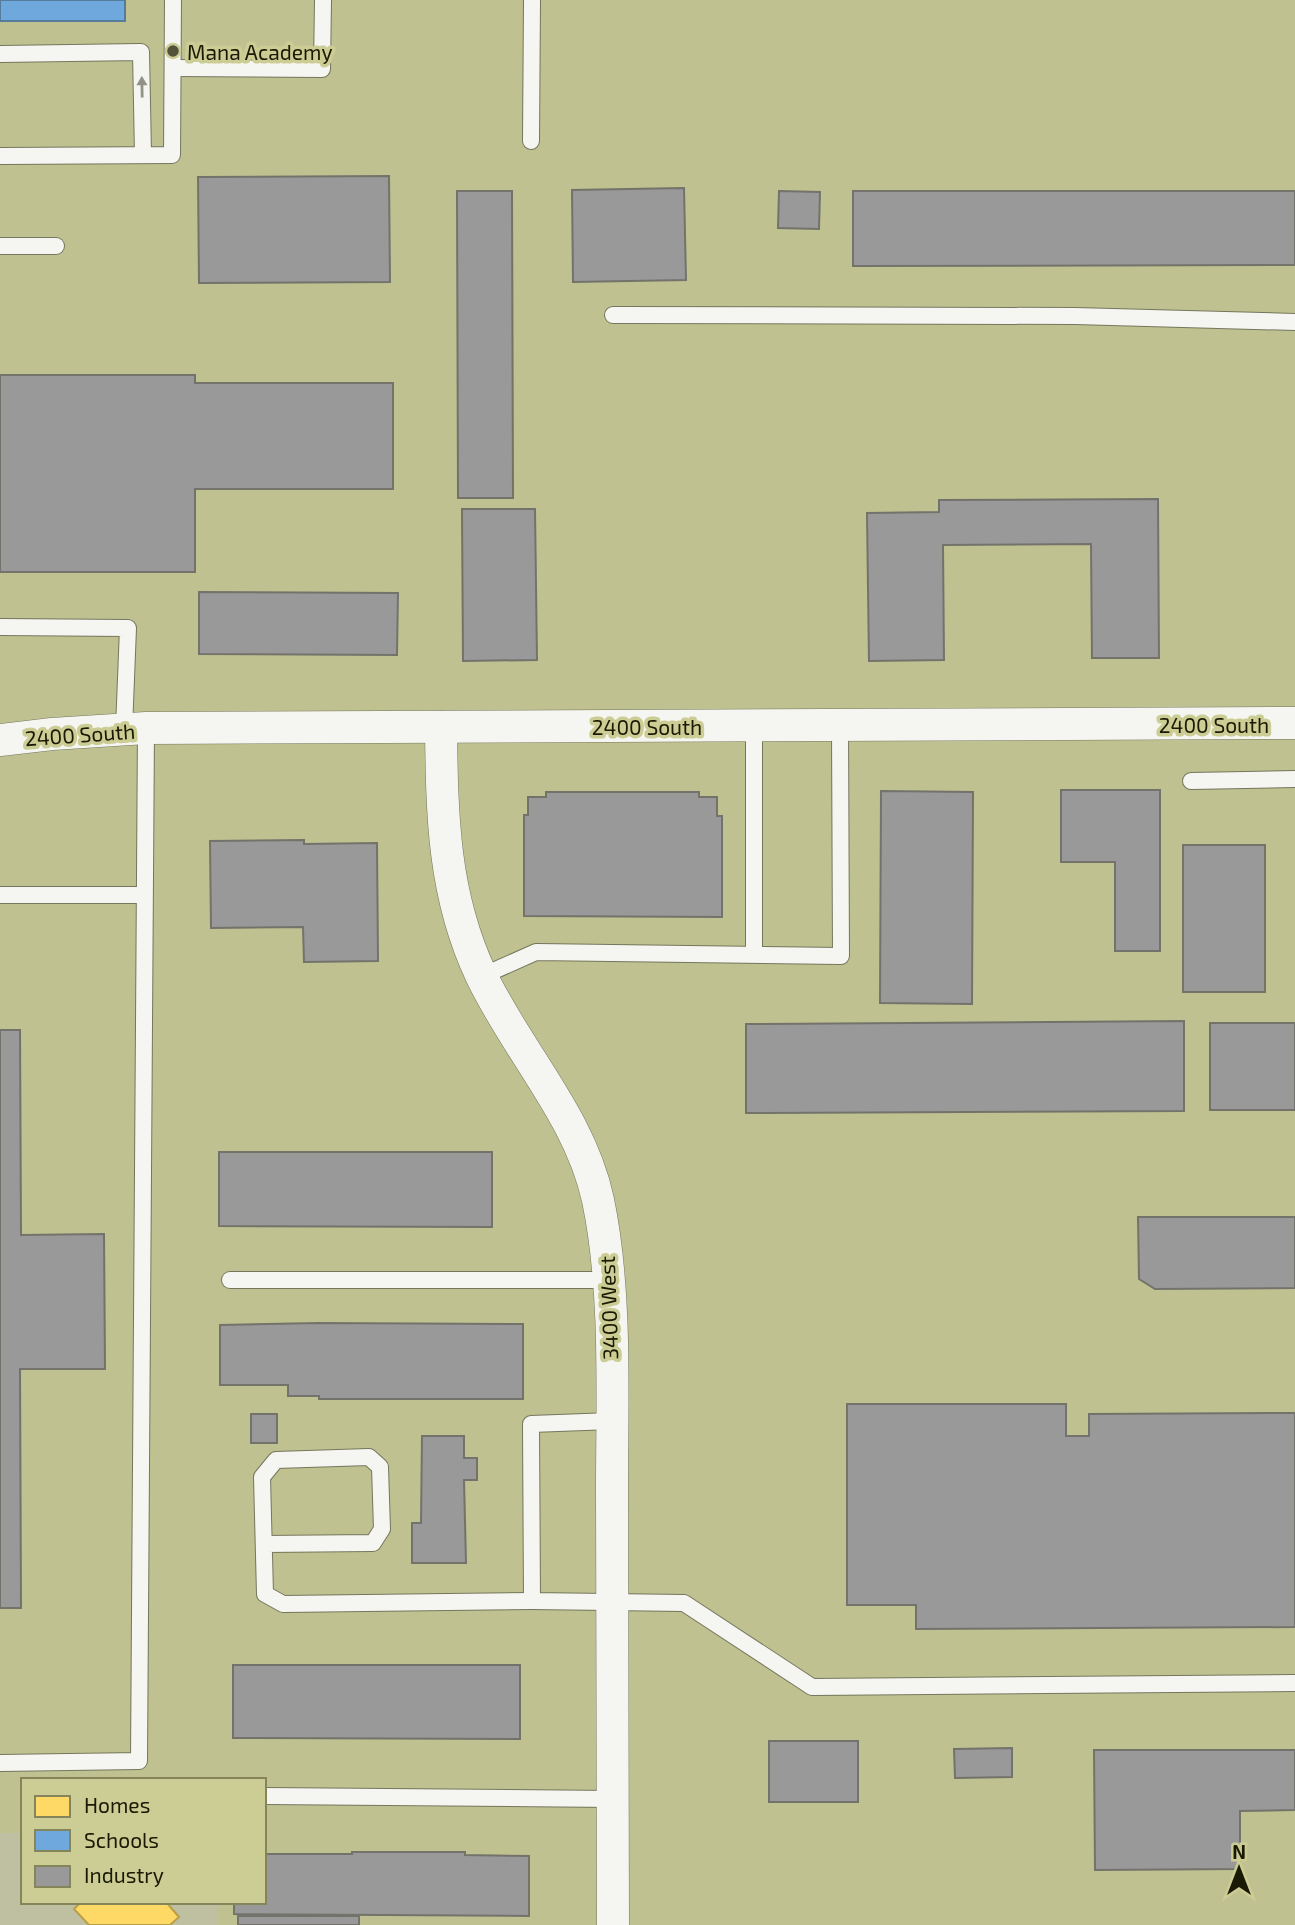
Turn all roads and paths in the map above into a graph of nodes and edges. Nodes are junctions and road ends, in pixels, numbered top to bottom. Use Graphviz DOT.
graph roads {
  1 [pos="173,0"];
  2 [pos="323,0"];
  3 [pos="532,0"];
  4 [pos="0,54"];
  5 [pos="173,68"];
  6 [pos="531,141"];
  7 [pos="143,155"];
  8 [pos="0,156"];
  9 [pos="0,246"];
  10 [pos="56,246"];
  11 [pos="613,315"];
  12 [pos="1295,322"];
  13 [pos="0,627"];
  14 [pos="1295,723"];
  15 [pos="839,725"];
  16 [pos="754,726"];
  17 [pos="441,727"];
  18 [pos="135,729"];
  19 [pos="0,740"];
  20 [pos="1295,779"];
  21 [pos="1191,781"];
  22 [pos="0,895"];
  23 [pos="143,895"];
  24 [pos="754,954"];
  25 [pos="482,976"];
  26 [pos="230,1280"];
  27 [pos="609,1280"];
  28 [pos="612,1421"];
  29 [pos="264,1544"];
  30 [pos="532,1601"];
  31 [pos="612,1601"];
  32 [pos="1295,1683"];
  33 [pos="0,1763"];
  34 [pos="266,1796"];
  35 [pos="613,1800"];
  36 [pos="613,1925"];
  1 -- 5 [label="lane"];
  2 -- 5 [label="lane"];
  3 -- 6 [label="lane"];
  7 -- 4 [label="lane, one-way"];
  5 -- 7 [label="lane"];
  7 -- 8 [label="lane"];
  9 -- 10 [label="lane"];
  11 -- 12 [label="lane"];
  13 -- 18 [label="lane"];
  14 -- 15 [label="street, 2400 South"];
  15 -- 16 [label="street, 2400 South"];
  15 -- 24 [label="lane"];
  16 -- 17 [label="street, 2400 South"];
  16 -- 24 [label="lane"];
  17 -- 18 [label="street, 2400 South"];
  17 -- 25 [label="street, 3400 West"];
  18 -- 19 [label="street, 2400 South"];
  18 -- 23 [label="lane"];
  20 -- 21 [label="lane"];
  22 -- 23 [label="lane"];
  23 -- 33 [label="lane"];
  24 -- 25 [label="lane"];
  25 -- 27 [label="street, 3400 West"];
  26 -- 27 [label="lane"];
  27 -- 28 [label="street, 3400 West"];
  28 -- 30 [label="lane"];
  28 -- 31 [label="street, 3400 West"];
  29 -- 29 [label="lane"];
  29 -- 30 [label="lane"];
  30 -- 31 [label="lane"];
  31 -- 32 [label="lane"];
  31 -- 35 [label="street, 3400 West"];
  34 -- 35 [label="lane"];
  35 -- 36 [label="street, 3400 West"];
}
